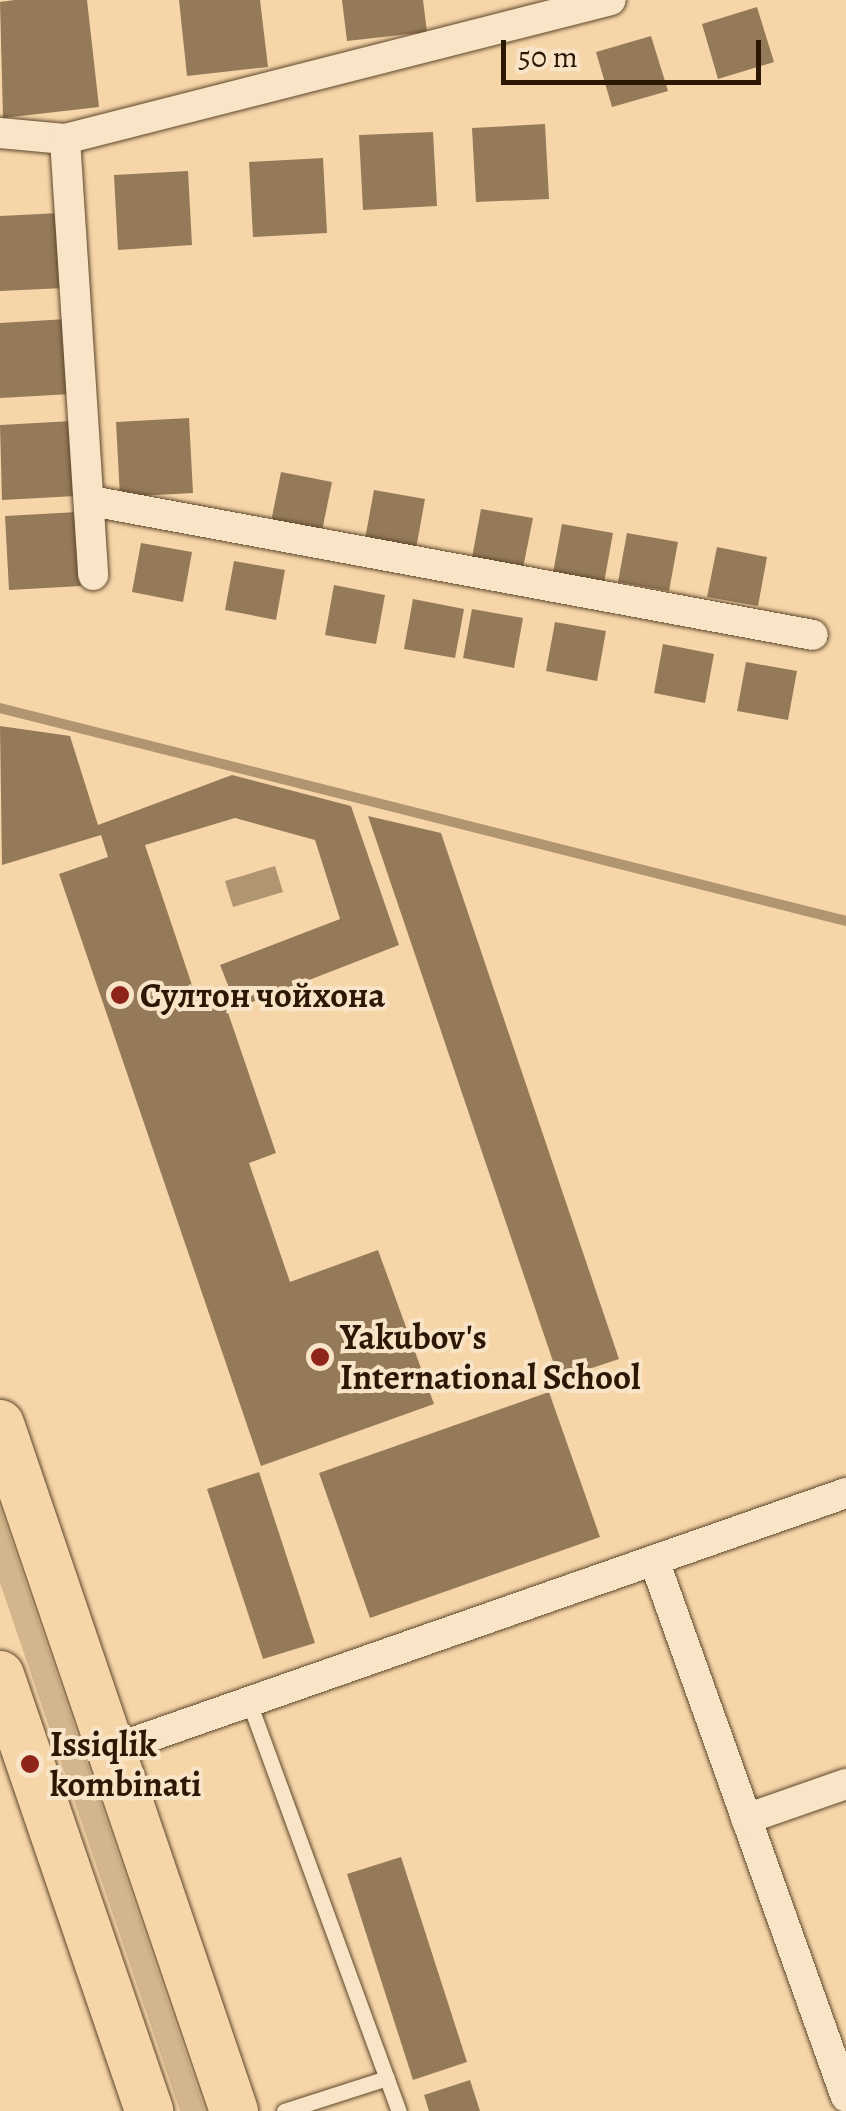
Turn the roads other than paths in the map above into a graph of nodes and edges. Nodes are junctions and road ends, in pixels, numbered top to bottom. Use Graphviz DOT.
graph roads {
  1 [pos="611,0"];
  2 [pos="0,133"];
  3 [pos="66,140"];
  4 [pos="92,501"];
  5 [pos="93,575"];
  6 [pos="812,634"];
  7 [pos="0,1424"];
  8 [pos="846,1493"];
  9 [pos="654,1560"];
  10 [pos="0,1676"];
  11 [pos="248,1702"];
  12 [pos="111,1750"];
  13 [pos="846,1784"];
  14 [pos="746,1818"];
  15 [pos="841,2066"];
  16 [pos="387,2078"];
  17 [pos="846,2097"];
  18 [pos="148,2111"];
  19 [pos="234,2111"];
  20 [pos="284,2111"];
  21 [pos="399,2111"];
  1 -- 3 [label="street"];
  2 -- 3 [label="street"];
  3 -- 4 [label="street"];
  4 -- 5 [label="street"];
  4 -- 6 [label="street"];
  7 -- 12 [label="highway"];
  8 -- 9 [label="street"];
  9 -- 11 [label="street"];
  9 -- 14 [label="street"];
  10 -- 18 [label="highway"];
  11 -- 12 [label="street"];
  11 -- 16 [label="lane"];
  12 -- 19 [label="highway"];
  13 -- 14 [label="street"];
  14 -- 15 [label="street"];
  15 -- 17 [label="street"];
  16 -- 20 [label="lane"];
  16 -- 21 [label="lane"];
}
